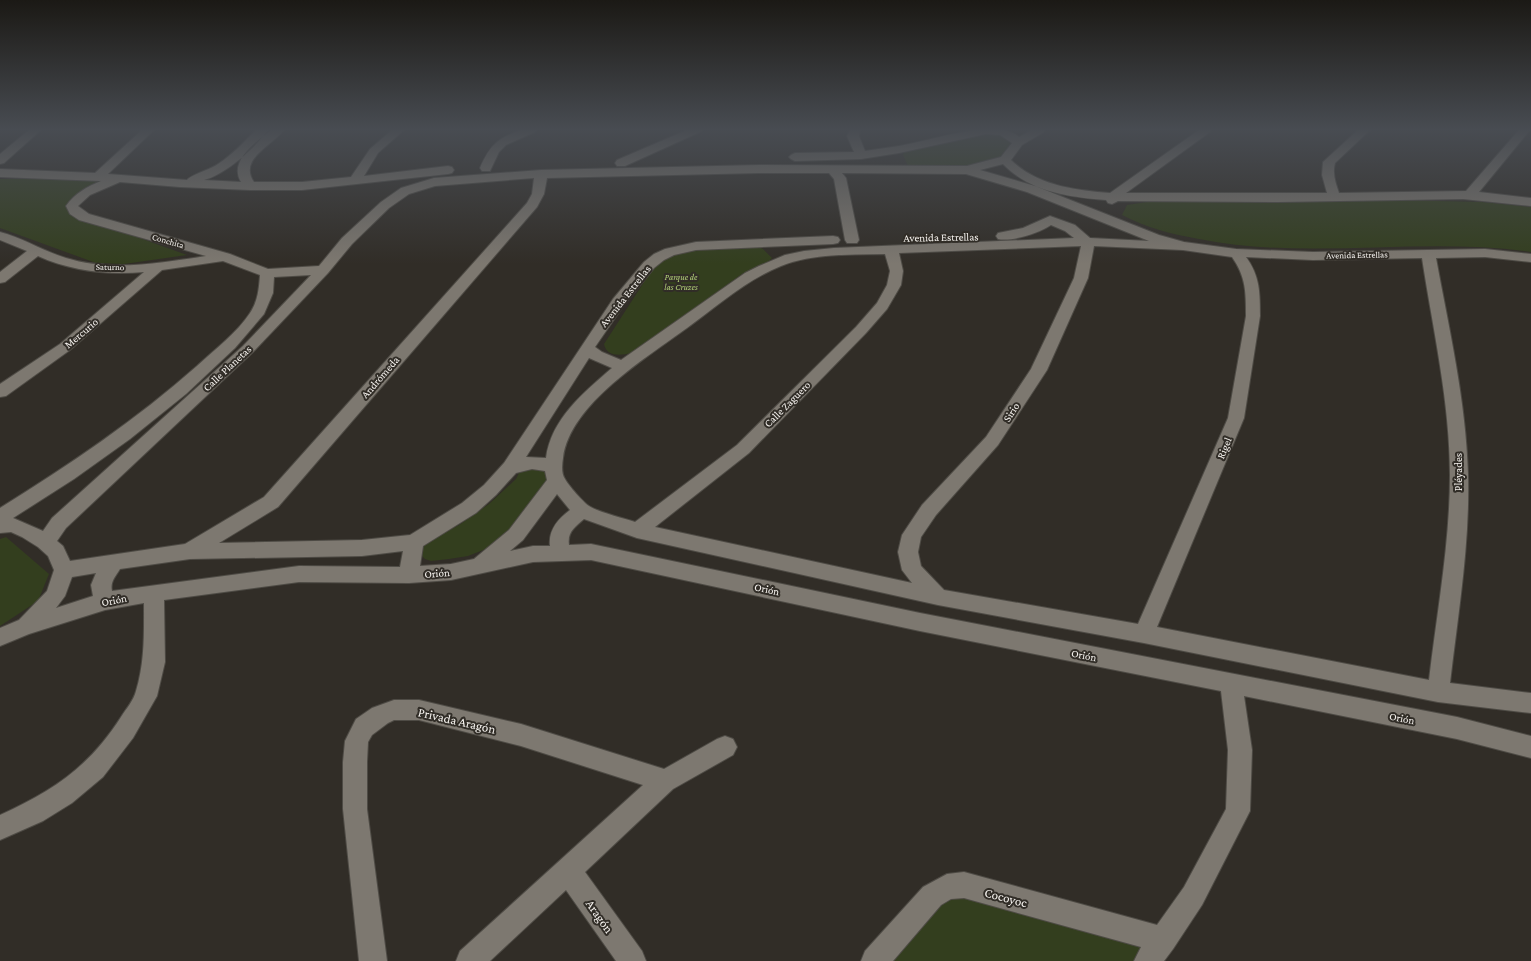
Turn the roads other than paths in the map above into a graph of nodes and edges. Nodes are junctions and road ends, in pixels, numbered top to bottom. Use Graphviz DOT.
graph roads {
  1 [pos="541,174"];
  2 [pos="28,175"];
  3 [pos="100,175"];
  4 [pos="209,175"];
  5 [pos="244,175"];
  6 [pos="358,175"];
  7 [pos="398,175"];
  8 [pos="530,175"];
  9 [pos="837,175"];
  10 [pos="985,175"];
  11 [pos="1022,175"];
  12 [pos="1144,175"];
  13 [pos="1328,175"];
  14 [pos="1487,175"];
  15 [pos="98,177"];
  16 [pos="382,177"];
  17 [pos="119,178"];
  18 [pos="354,181"];
  19 [pos="180,183"];
  20 [pos="250,186"];
  21 [pos="405,191"];
  22 [pos="1470,195"];
  23 [pos="1113,197"];
  24 [pos="1334,197"];
  25 [pos="1051,199"];
  26 [pos="1531,202"];
  27 [pos="1050,220"];
  28 [pos="1112,222"];
  29 [pos="0,236"];
  30 [pos="852,240"];
  31 [pos="1086,242"];
  32 [pos="765,244"];
  33 [pos="1183,246"];
  34 [pos="891,250"];
  35 [pos="36,251"];
  36 [pos="1236,253"];
  37 [pos="1428,254"];
  38 [pos="225,257"];
  39 [pos="1531,258"];
  40 [pos="778,261"];
  41 [pos="157,268"];
  42 [pos="323,270"];
  43 [pos="267,273"];
  44 [pos="0,279"];
  45 [pos="587,348"];
  46 [pos="624,367"];
  47 [pos="0,392"];
  48 [pos="510,468"];
  49 [pos="554,474"];
  50 [pos="582,511"];
  51 [pos="0,517"];
  52 [pos="0,526"];
  53 [pos="637,532"];
  54 [pos="45,542"];
  55 [pos="414,542"];
  56 [pos="190,551"];
  57 [pos="563,553"];
  58 [pos="114,563"];
  59 [pos="477,567"];
  60 [pos="64,570"];
  61 [pos="409,575"];
  62 [pos="154,594"];
  63 [pos="938,596"];
  64 [pos="105,601"];
  65 [pos="24,627"];
  66 [pos="1144,634"];
  67 [pos="0,637"];
  68 [pos="1230,684"];
  69 [pos="1438,692"];
  70 [pos="1531,703"];
  71 [pos="725,747"];
  72 [pos="1531,747"];
  73 [pos="665,781"];
  74 [pos="0,828"];
  75 [pos="568,871"];
  76 [pos="1164,940"];
  77 [pos="373,961"];
  78 [pos="470,961"];
  79 [pos="632,961"];
  80 [pos="875,961"];
  81 [pos="1148,961"];
  1 -- 56 [label="street, Andrómeda"];
  2 -- 15 [label="street"];
  3 -- 15 [label="street"];
  4 -- 19 [label="street"];
  5 -- 20 [label="street"];
  6 -- 18 [label="street"];
  7 -- 16 [label="street"];
  8 -- 21 [label="street, Calle Planetas"];
  9 -- 30 [label="street"];
  10 -- 25 [label="street, Avenida Estrellas"];
  11 -- 23 [label="street"];
  12 -- 23 [label="street"];
  13 -- 24 [label="street"];
  14 -- 22 [label="street"];
  15 -- 17 [label="street"];
  16 -- 18 [label="street"];
  16 -- 21 [label="street"];
  17 -- 19 [label="street"];
  17 -- 38 [label="street, Conchita"];
  18 -- 20 [label="street"];
  19 -- 20 [label="street"];
  21 -- 42 [label="street, Calle Planetas"];
  22 -- 24 [label="street"];
  22 -- 26 [label="street"];
  23 -- 24 [label="street"];
  23 -- 28 [label="street"];
  25 -- 27 [label="street"];
  25 -- 28 [label="street, Avenida Estrellas"];
  27 -- 30 [label="street, Avenida Estrellas"];
  27 -- 31 [label="street"];
  28 -- 33 [label="street, Avenida Estrellas"];
  29 -- 35 [label="street, Saturno"];
  30 -- 32 [label="street, Avenida Estrellas"];
  31 -- 33 [label="street, Avenida Estrellas"];
  31 -- 34 [label="street, Avenida Estrellas"];
  31 -- 63 [label="street, Sirio"];
  32 -- 40 [label="street"];
  32 -- 45 [label="street, Avenida Estrellas"];
  33 -- 36 [label="street, Avenida Estrellas"];
  34 -- 40 [label="street, Avenida Estrellas"];
  34 -- 53 [label="street, Calle Zaguero"];
  35 -- 41 [label="street, Saturno"];
  35 -- 44 [label="street"];
  36 -- 37 [label="street, Avenida Estrellas"];
  36 -- 66 [label="street, Rigel"];
  37 -- 39 [label="street, Avenida Estrellas"];
  37 -- 69 [label="street, Pléyades"];
  38 -- 41 [label="street, Saturno"];
  38 -- 43 [label="street, Conchita"];
  40 -- 46 [label="street, Avenida Estrellas"];
  41 -- 47 [label="street, Mercurio"];
  42 -- 43 [label="street, Conchita"];
  42 -- 54 [label="street, Calle Planetas"];
  43 -- 51 [label="street, Calle Planetas"];
  45 -- 46 [label="street"];
  45 -- 48 [label="street, Avenida Estrellas"];
  46 -- 49 [label="street, Avenida Estrellas"];
  48 -- 49 [label="street"];
  48 -- 55 [label="street, Avenida Estrellas"];
  49 -- 50 [label="street"];
  49 -- 59 [label="street, Avenida Estrellas"];
  50 -- 53 [label="street"];
  50 -- 57 [label="street"];
  52 -- 54 [label="street"];
  53 -- 63 [label="street"];
  54 -- 60 [label="street"];
  55 -- 56 [label="street"];
  55 -- 61 [label="street"];
  56 -- 58 [label="street"];
  57 -- 59 [label="street, Orión"];
  57 -- 68 [label="street, Orión"];
  58 -- 60 [label="street"];
  58 -- 64 [label="street"];
  59 -- 61 [label="street, Orión"];
  60 -- 65 [label="street"];
  61 -- 62 [label="street, Orión"];
  62 -- 64 [label="street, Orión"];
  62 -- 74 [label="street"];
  63 -- 66 [label="street"];
  64 -- 65 [label="street, Orión"];
  65 -- 67 [label="street, Orión"];
  66 -- 69 [label="street"];
  68 -- 72 [label="street, Orión"];
  68 -- 76 [label="street"];
  69 -- 70 [label="street"];
  71 -- 73 [label="street"];
  73 -- 75 [label="street"];
  73 -- 77 [label="street, Privada Aragón"];
  75 -- 78 [label="street"];
  75 -- 79 [label="street, Aragón"];
  76 -- 80 [label="street, Cocoyoc"];
  76 -- 81 [label="street"];
}
